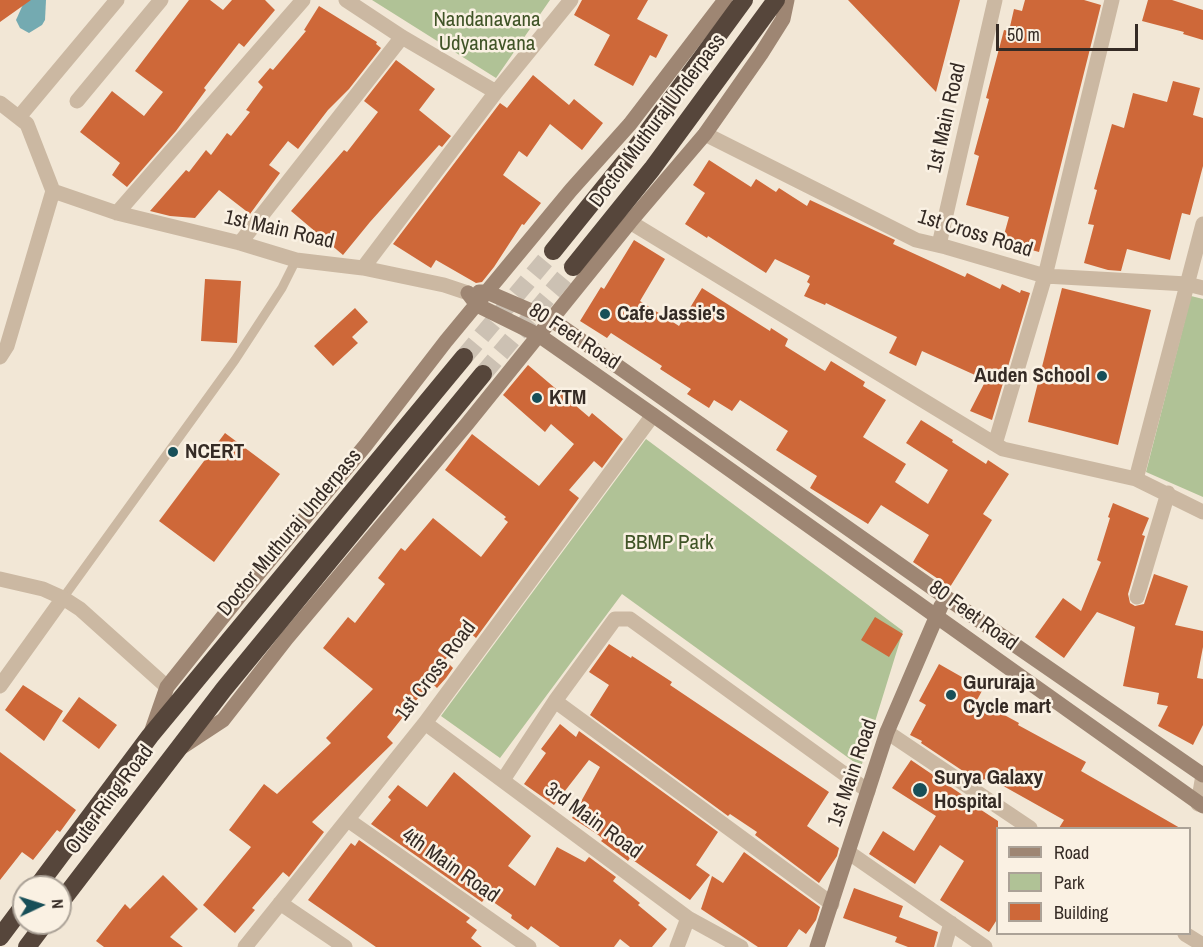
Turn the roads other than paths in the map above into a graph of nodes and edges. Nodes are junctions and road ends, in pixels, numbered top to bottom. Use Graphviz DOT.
graph roads {
  1 [pos="117,0"];
  2 [pos="161,0"];
  3 [pos="303,0"];
  4 [pos="346,0"];
  5 [pos="571,0"];
  6 [pos="724,0"];
  7 [pos="744,0"];
  8 [pos="776,0"];
  9 [pos="787,0"];
  10 [pos="995,0"];
  11 [pos="1112,0"];
  12 [pos="402,38"];
  13 [pos="496,92"];
  14 [pos="77,101"];
  15 [pos="0,103"];
  16 [pos="20,117"];
  17 [pos="705,134"];
  18 [pos="53,191"];
  19 [pos="117,213"];
  20 [pos="630,222"];
  21 [pos="1203,224"];
  22 [pos="240,243"];
  23 [pos="939,245"];
  24 [pos="553,251"];
  25 [pos="296,260"];
  26 [pos="573,267"];
  27 [pos="363,268"];
  28 [pos="1045,276"];
  29 [pos="1187,284"];
  30 [pos="1203,288"];
  31 [pos="487,292"];
  32 [pos="472,299"];
  33 [pos="552,320"];
  34 [pos="540,336"];
  35 [pos="0,357"];
  36 [pos="464,357"];
  37 [pos="483,374"];
  38 [pos="653,415"];
  39 [pos="995,444"];
  40 [pos="1136,479"];
  41 [pos="1168,493"];
  42 [pos="1203,512"];
  43 [pos="0,579"];
  44 [pos="944,596"];
  45 [pos="63,597"];
  46 [pos="1137,597"];
  47 [pos="938,616"];
  48 [pos="0,685"];
  49 [pos="167,687"];
  50 [pos="555,701"];
  51 [pos="425,723"];
  52 [pos="887,732"];
  53 [pos="150,736"];
  54 [pos="175,752"];
  55 [pos="1203,775"];
  56 [pos="503,780"];
  57 [pos="868,791"];
  58 [pos="1200,805"];
  59 [pos="348,819"];
  60 [pos="1029,827"];
  61 [pos="848,852"];
  62 [pos="46,875"];
  63 [pos="72,887"];
  64 [pos="280,903"];
  65 [pos="832,904"];
  66 [pos="688,918"];
  67 [pos="12,921"];
  68 [pos="951,922"];
  69 [pos="1188,935"];
  70 [pos="0,937"];
  71 [pos="1203,945"];
  72 [pos="245,947"];
  73 [pos="345,947"];
  74 [pos="529,947"];
  75 [pos="677,947"];
  76 [pos="741,947"];
  77 [pos="817,947"];
  78 [pos="944,947"];
  79 [pos="985,947"];
  1 -- 16 [label="street"];
  2 -- 14 [label="street"];
  3 -- 19 [label="street"];
  4 -- 12 [label="street"];
  5 -- 13 [label="street"];
  6 -- 31 [label="street"];
  7 -- 24 [label="highway, Doctor Muthuraj Underpass"];
  8 -- 26 [label="highway, Doctor Muthuraj Underpass"];
  9 -- 17 [label="street"];
  10 -- 23 [label="street, 1st Main Road"];
  11 -- 28 [label="street, 1st Cross Road"];
  12 -- 13 [label="street"];
  12 -- 22 [label="street"];
  13 -- 27 [label="street"];
  15 -- 16 [label="street"];
  16 -- 18 [label="street"];
  17 -- 20 [label="street"];
  17 -- 23 [label="street, 1st Cross Road"];
  18 -- 19 [label="street, 1st Main Road"];
  18 -- 35 [label="street"];
  19 -- 22 [label="street, 1st Main Road"];
  20 -- 33 [label="street"];
  20 -- 39 [label="street"];
  21 -- 29 [label="street"];
  22 -- 25 [label="street, 1st Main Road"];
  23 -- 28 [label="street, 1st Cross Road"];
  25 -- 27 [label="street, 1st Main Road"];
  25 -- 45 [label="lane"];
  27 -- 32 [label="street, 1st Main Road"];
  28 -- 29 [label="street"];
  28 -- 39 [label="street"];
  29 -- 30 [label="street"];
  29 -- 40 [label="street"];
  31 -- 32 [label="street"];
  31 -- 33 [label="street, 80 Feet Road"];
  32 -- 34 [label="street, 80 Feet Road"];
  32 -- 49 [label="street"];
  33 -- 34 [label="street"];
  33 -- 44 [label="street, 80 Feet Road"];
  34 -- 38 [label="street, 80 Feet Road"];
  34 -- 54 [label="street"];
  36 -- 53 [label="highway, Doctor Muthuraj Underpass"];
  37 -- 54 [label="highway"];
  38 -- 47 [label="street, 80 Feet Road"];
  38 -- 51 [label="street, 1st Cross Road"];
  39 -- 40 [label="street"];
  40 -- 41 [label="street"];
  41 -- 42 [label="street"];
  41 -- 46 [label="street"];
  43 -- 45 [label="street"];
  44 -- 47 [label="street, 1st Main Road"];
  44 -- 55 [label="street, 80 Feet Road"];
  45 -- 48 [label="street"];
  45 -- 49 [label="street"];
  47 -- 52 [label="street, 1st Main Road"];
  47 -- 58 [label="street, 80 Feet Road"];
  49 -- 53 [label="street"];
  50 -- 56 [label="street"];
  50 -- 57 [label="street"];
  50 -- 65 [label="street"];
  51 -- 56 [label="street, 3rd Main Road"];
  51 -- 59 [label="street, 1st Cross Road"];
  52 -- 57 [label="street, 1st Main Road"];
  52 -- 60 [label="street"];
  53 -- 62 [label="highway, Outer Ring Road"];
  54 -- 63 [label="highway, Outer Ring Road"];
  55 -- 58 [label="street"];
  56 -- 66 [label="street, 3rd Main Road"];
  57 -- 61 [label="street, 1st Main Road"];
  59 -- 64 [label="street, 1st Cross Road"];
  59 -- 74 [label="street, 4th Main Road"];
  61 -- 65 [label="street, 1st Main Road"];
  61 -- 68 [label="street"];
  64 -- 72 [label="street, 1st Cross Road"];
  64 -- 73 [label="street"];
  65 -- 77 [label="street, 1st Main Road"];
  66 -- 75 [label="street"];
  66 -- 76 [label="street, 3rd Main Road"];
  67 -- 70 [label="highway"];
  68 -- 78 [label="street"];
  68 -- 79 [label="street"];
  69 -- 71 [label="street"];
}
